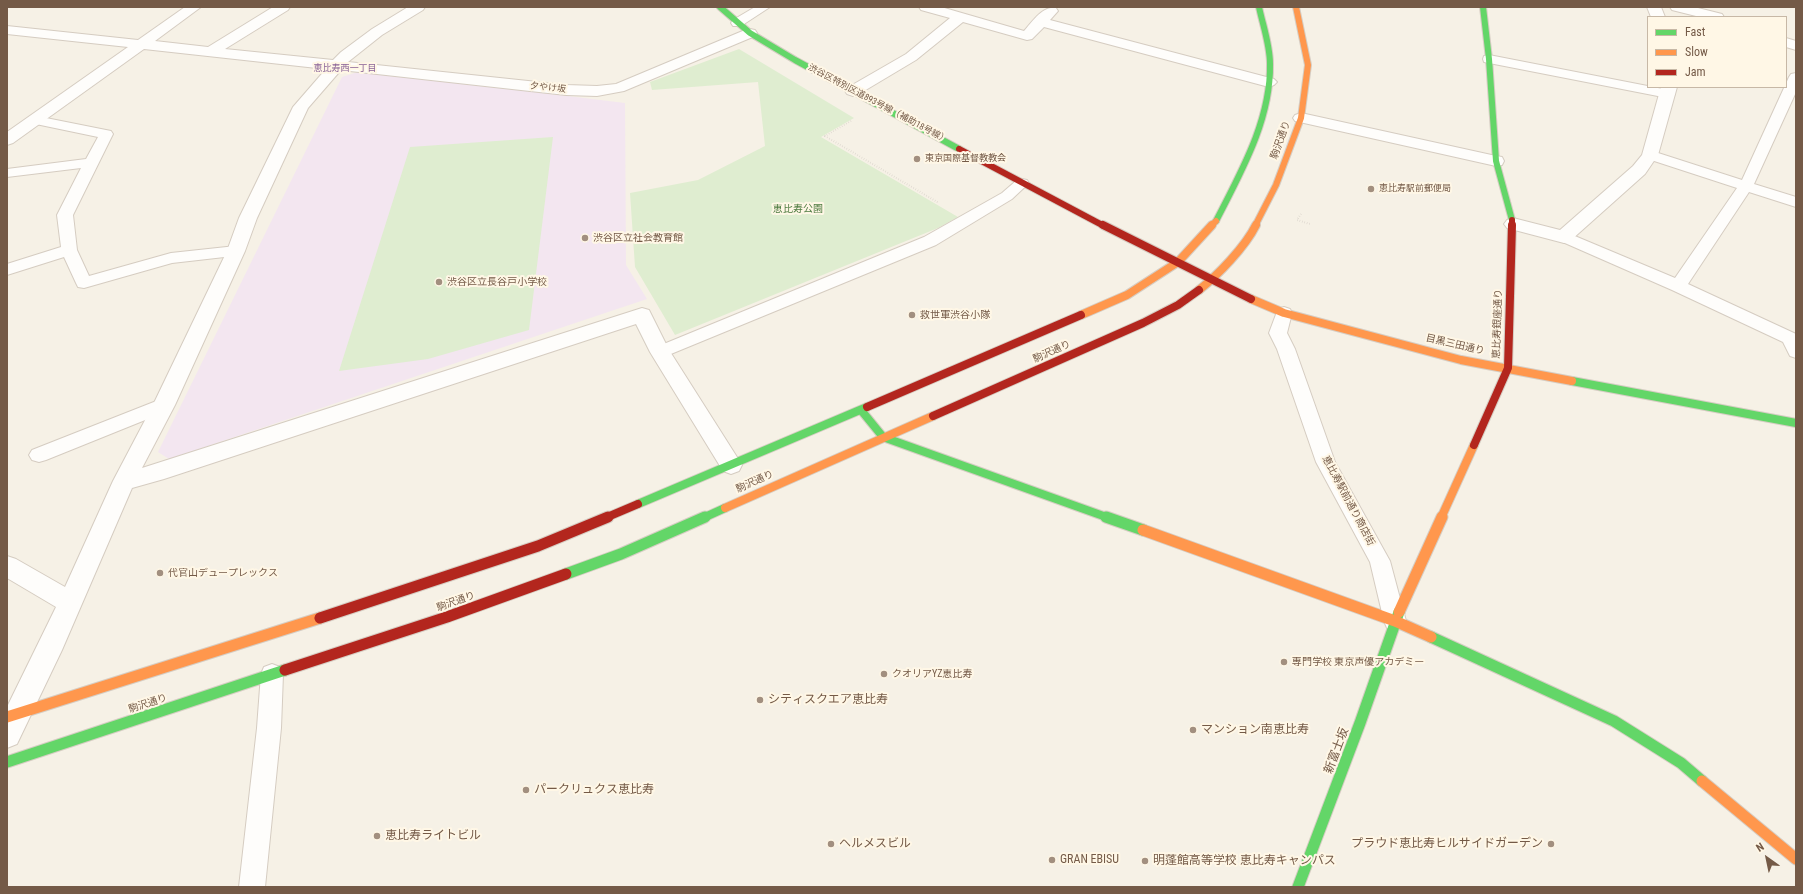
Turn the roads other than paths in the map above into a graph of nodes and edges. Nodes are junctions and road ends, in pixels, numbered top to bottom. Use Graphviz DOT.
graph roads {
  1 [pos="194,7"];
  2 [pos="283,7"];
  3 [pos="418,7"];
  4 [pos="720,7"];
  5 [pos="764,7"];
  6 [pos="926,7"];
  7 [pos="1044,7"];
  8 [pos="1259,7"];
  9 [pos="1296,7"];
  10 [pos="1483,7"];
  11 [pos="1677,7"];
  12 [pos="1714,16"];
  13 [pos="960,17"];
  14 [pos="1041,22"];
  15 [pos="737,23"];
  16 [pos="7,30"];
  17 [pos="750,33"];
  18 [pos="142,45"];
  19 [pos="210,52"];
  20 [pos="1489,59"];
  21 [pos="337,65"];
  22 [pos="1796,77"];
  23 [pos="1269,82"];
  24 [pos="1647,86"];
  25 [pos="1656,88"];
  26 [pos="853,90"];
  27 [pos="1668,90"];
  28 [pos="1301,118"];
  29 [pos="36,120"];
  30 [pos="7,140"];
  31 [pos="1650,155"];
  32 [pos="1496,161"];
  33 [pos="90,163"];
  34 [pos="7,173"];
  35 [pos="1022,183"];
  36 [pos="1746,186"];
  37 [pos="1796,202"];
  38 [pos="1513,224"];
  39 [pos="1564,237"];
  40 [pos="69,250"];
  41 [pos="236,251"];
  42 [pos="1178,262"];
  43 [pos="7,270"];
  44 [pos="1212,280"];
  45 [pos="1678,286"];
  46 [pos="1284,313"];
  47 [pos="660,352"];
  48 [pos="1796,352"];
  49 [pos="1508,368"];
  50 [pos="164,405"];
  51 [pos="861,410"];
  52 [pos="1796,423"];
  53 [pos="884,437"];
  54 [pos="39,455"];
  55 [pos="731,465"];
  56 [pos="124,481"];
  57 [pos="7,566"];
  58 [pos="70,603"];
  59 [pos="1395,621"];
  60 [pos="272,674"];
  61 [pos="10,722"];
  62 [pos="7,762"];
  63 [pos="1796,859"];
  64 [pos="252,887"];
  65 [pos="1298,887"];
  1 -- 18 [label="street"];
  2 -- 19 [label="street"];
  3 -- 21 [label="street"];
  4 -- 15 [label="street, 渋谷区特別区道893号線（補助18号線）"];
  5 -- 15 [label="lane"];
  6 -- 13 [label="street"];
  7 -- 14 [label="street"];
  8 -- 23 [label="street"];
  9 -- 28 [label="street, 駒沢通り"];
  10 -- 20 [label="street, 恵比寿銀座通り"];
  11 -- 12 [label="street"];
  13 -- 14 [label="street"];
  13 -- 26 [label="street"];
  14 -- 23 [label="street"];
  15 -- 17 [label="street, 渋谷区特別区道893号線（補助18号線）"];
  16 -- 18 [label="street, 夕やけ坂"];
  17 -- 21 [label="street, 夕やけ坂"];
  17 -- 26 [label="street, 渋谷区特別区道893号線（補助18号線）"];
  18 -- 19 [label="street, 夕やけ坂"];
  18 -- 29 [label="street"];
  19 -- 21 [label="street, 夕やけ坂"];
  20 -- 24 [label="lane"];
  20 -- 32 [label="street, 恵比寿銀座通り"];
  21 -- 41 [label="street"];
  22 -- 36 [label="lane"];
  23 -- 42 [label="street"];
  25 -- 27 [label="lane"];
  26 -- 35 [label="street, 渋谷区特別区道893号線（補助18号線）"];
  27 -- 31 [label="street"];
  28 -- 32 [label="street"];
  28 -- 44 [label="street, 駒沢通り"];
  29 -- 30 [label="street"];
  29 -- 33 [label="lane"];
  31 -- 36 [label="lane"];
  31 -- 39 [label="street"];
  32 -- 38 [label="street, 恵比寿銀座通り"];
  33 -- 34 [label="lane"];
  33 -- 40 [label="lane"];
  35 -- 42 [label="street, 渋谷区特別区道893号線（補助18号線）"];
  35 -- 47 [label="lane"];
  36 -- 37 [label="lane"];
  36 -- 45 [label="lane"];
  38 -- 39 [label="street"];
  38 -- 49 [label="street, 恵比寿銀座通り"];
  39 -- 45 [label="lane"];
  40 -- 41 [label="lane"];
  40 -- 43 [label="lane"];
  41 -- 50 [label="street"];
  42 -- 44 [label="street, 渋谷区特別区道893号線（補助18号線）"];
  42 -- 51 [label="street"];
  44 -- 46 [label="street, 目黒三田通り"];
  44 -- 53 [label="street, 駒沢通り"];
  45 -- 48 [label="lane"];
  46 -- 49 [label="street, 目黒三田通り"];
  46 -- 59 [label="lane, 恵比寿駅前通り商店街"];
  47 -- 55 [label="street"];
  47 -- 56 [label="street"];
  49 -- 52 [label="street, 目黒三田通り"];
  49 -- 59 [label="street, 恵比寿銀座通り"];
  50 -- 54 [label="lane"];
  50 -- 56 [label="street"];
  51 -- 53 [label="street"];
  51 -- 55 [label="street"];
  53 -- 59 [label="street"];
  53 -- 60 [label="street, 駒沢通り"];
  55 -- 61 [label="street"];
  56 -- 58 [label="street"];
  57 -- 58 [label="street"];
  58 -- 61 [label="street"];
  59 -- 63 [label="street"];
  59 -- 65 [label="street, 新富士坂"];
  60 -- 62 [label="street, 駒沢通り"];
  60 -- 64 [label="lane"];
}
